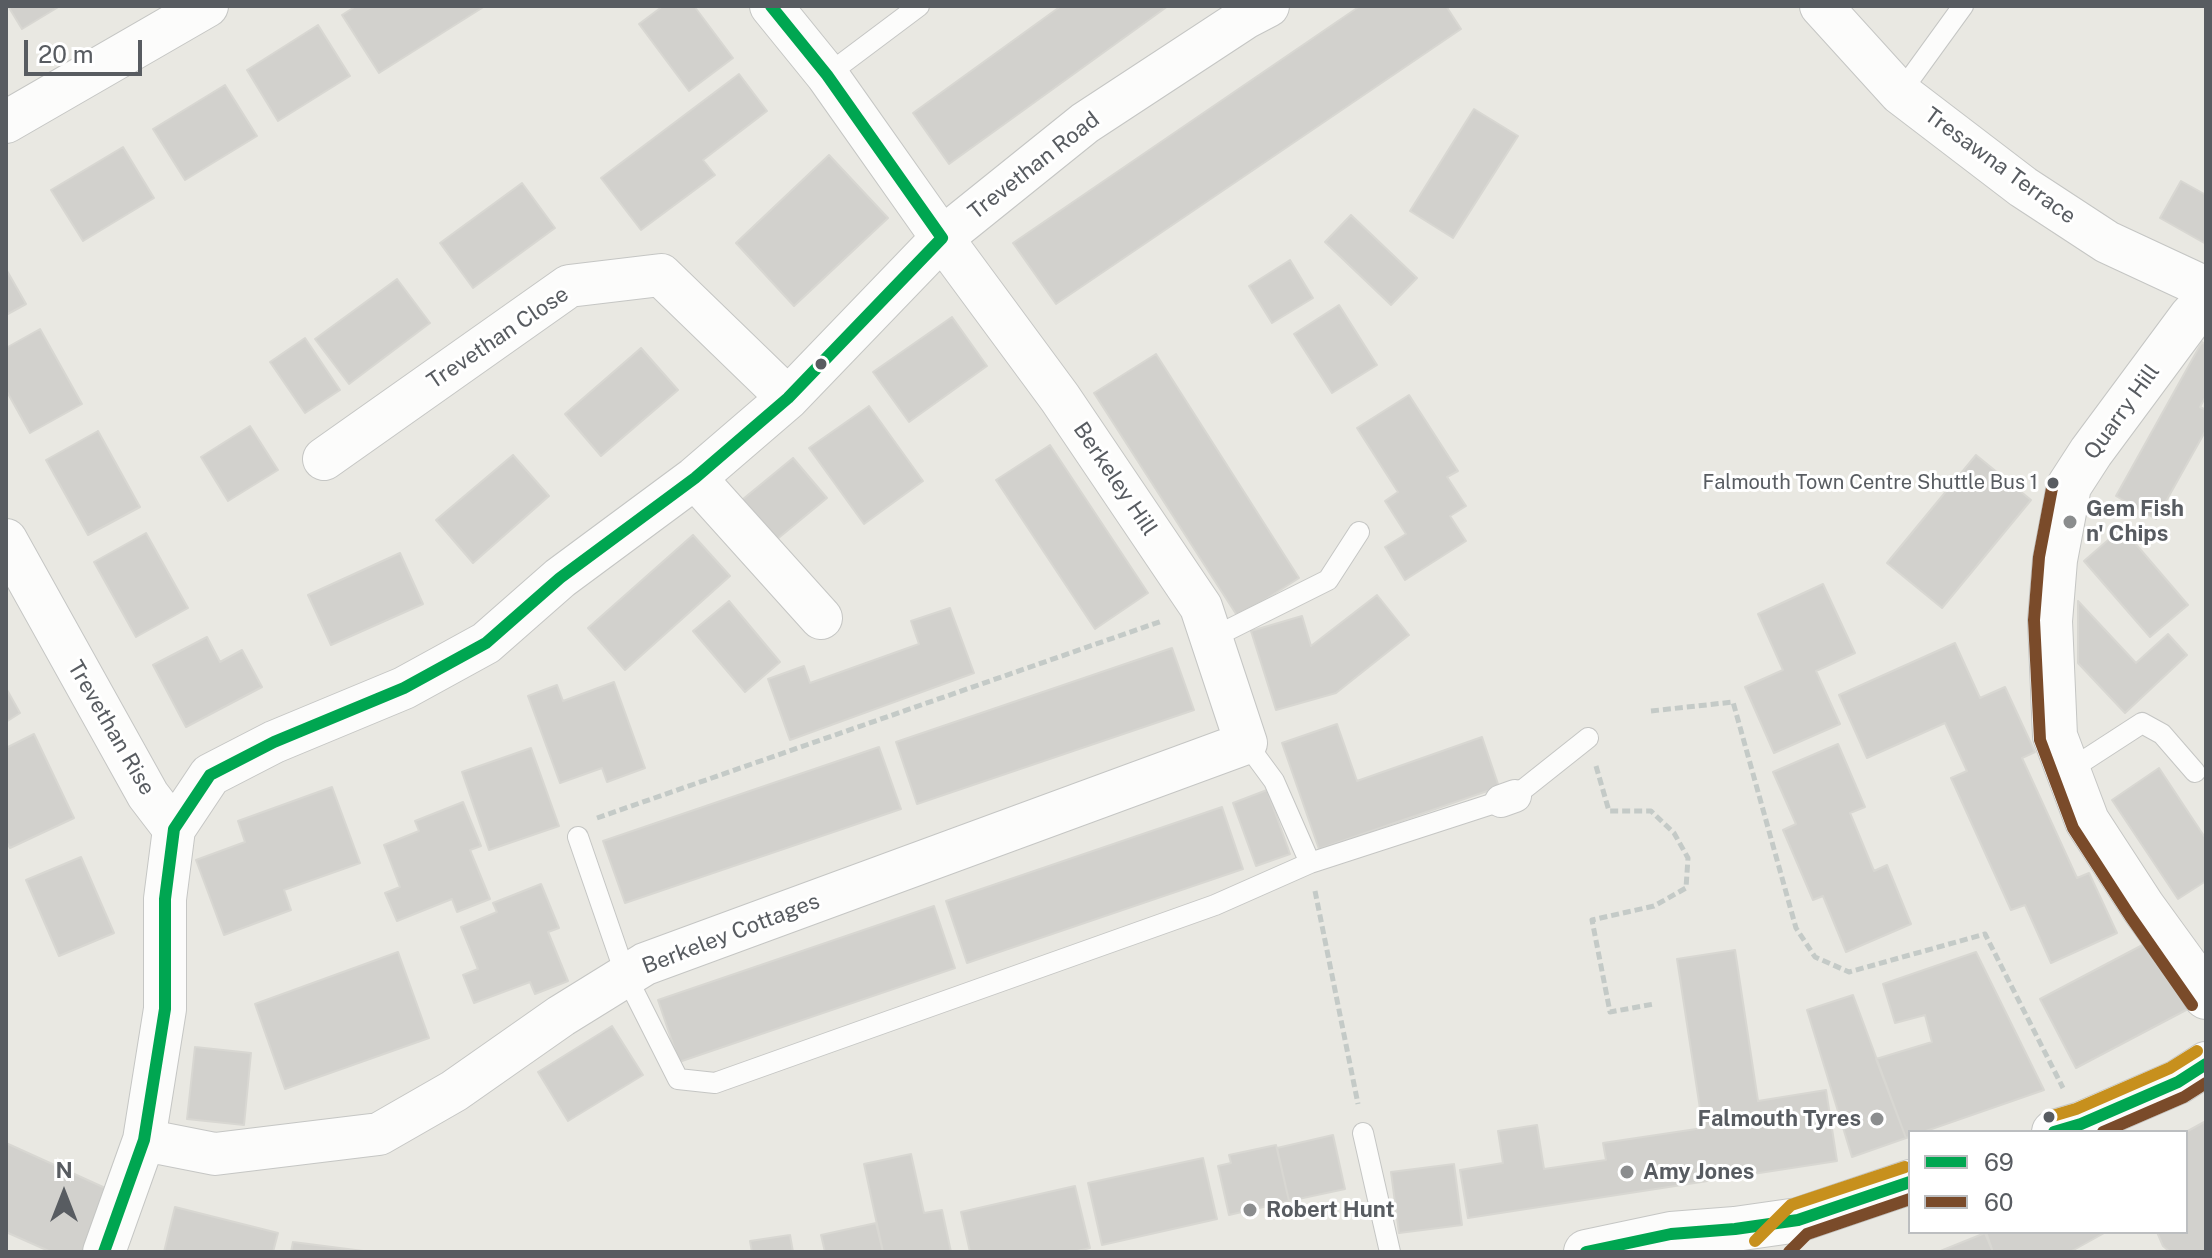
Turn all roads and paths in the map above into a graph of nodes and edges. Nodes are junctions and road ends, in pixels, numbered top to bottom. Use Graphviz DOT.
graph roads {
  1 [pos="207,6"];
  2 [pos="771,6"];
  3 [pos="919,6"];
  4 [pos="1268,6"];
  5 [pos="1821,6"];
  6 [pos="1963,6"];
  7 [pos="827,75"];
  8 [pos="1900,93"];
  9 [pos="6,122"];
  10 [pos="942,238"];
  11 [pos="2202,306"];
  12 [pos="788,398"];
  13 [pos="324,459"];
  14 [pos="695,478"];
  15 [pos="1359,532"];
  16 [pos="6,540"];
  17 [pos="821,618"];
  18 [pos="1206,623"];
  19 [pos="1651,711"];
  20 [pos="1588,738"];
  21 [pos="1246,743"];
  22 [pos="2068,771"];
  23 [pos="2195,772"];
  24 [pos="174,829"];
  25 [pos="578,837"];
  26 [pos="1310,863"];
  27 [pos="626,976"];
  28 [pos="2206,997"];
  29 [pos="1654,1004"];
  30 [pos="2206,1064"];
  31 [pos="2073,1129"];
  32 [pos="1363,1133"];
  33 [pos="144,1140"];
  34 [pos="1908,1183"];
  35 [pos="1798,1220"];
  36 [pos="1598,1251"];
  37 [pos="104,1252"];
  38 [pos="1390,1252"];
  39 [pos="1766,1252"];
  1 -- 9 [label="street"];
  2 -- 7 [label="street, Berkeley Hill"];
  3 -- 7 [label="lane"];
  4 -- 10 [label="street, Trevethan Road"];
  5 -- 8 [label="street, Tresawna Terrace"];
  6 -- 8 [label="lane"];
  7 -- 10 [label="street, Berkeley Hill"];
  8 -- 11 [label="street, Tresawna Terrace"];
  10 -- 12 [label="street, Trevethan Road"];
  10 -- 18 [label="street, Berkeley Hill"];
  11 -- 22 [label="street, Quarry Hill"];
  12 -- 13 [label="street, Trevethan Close"];
  12 -- 14 [label="street, Trevethan Road"];
  14 -- 17 [label="street"];
  14 -- 24 [label="street, Trevethan Road"];
  15 -- 18 [label="lane"];
  16 -- 24 [label="street, Trevethan Rise"];
  18 -- 21 [label="street, Berkeley Hill"];
  18 -- 25 [label="path"];
  19 -- 31 [label="path"];
  20 -- 26 [label="lane"];
  20 -- 29 [label="path"];
  21 -- 26 [label="lane"];
  21 -- 27 [label="street, Berkeley Cottages"];
  22 -- 23 [label="lane"];
  22 -- 28 [label="street, Quarry Hill"];
  24 -- 33 [label="street"];
  25 -- 27 [label="lane"];
  26 -- 27 [label="lane"];
  26 -- 32 [label="path"];
  27 -- 33 [label="street, Berkeley Cottages"];
  30 -- 31 [label="street"];
  32 -- 38 [label="lane"];
  33 -- 37 [label="street"];
  34 -- 35 [label="street"];
  35 -- 36 [label="street"];
  35 -- 39 [label="street"];
}
